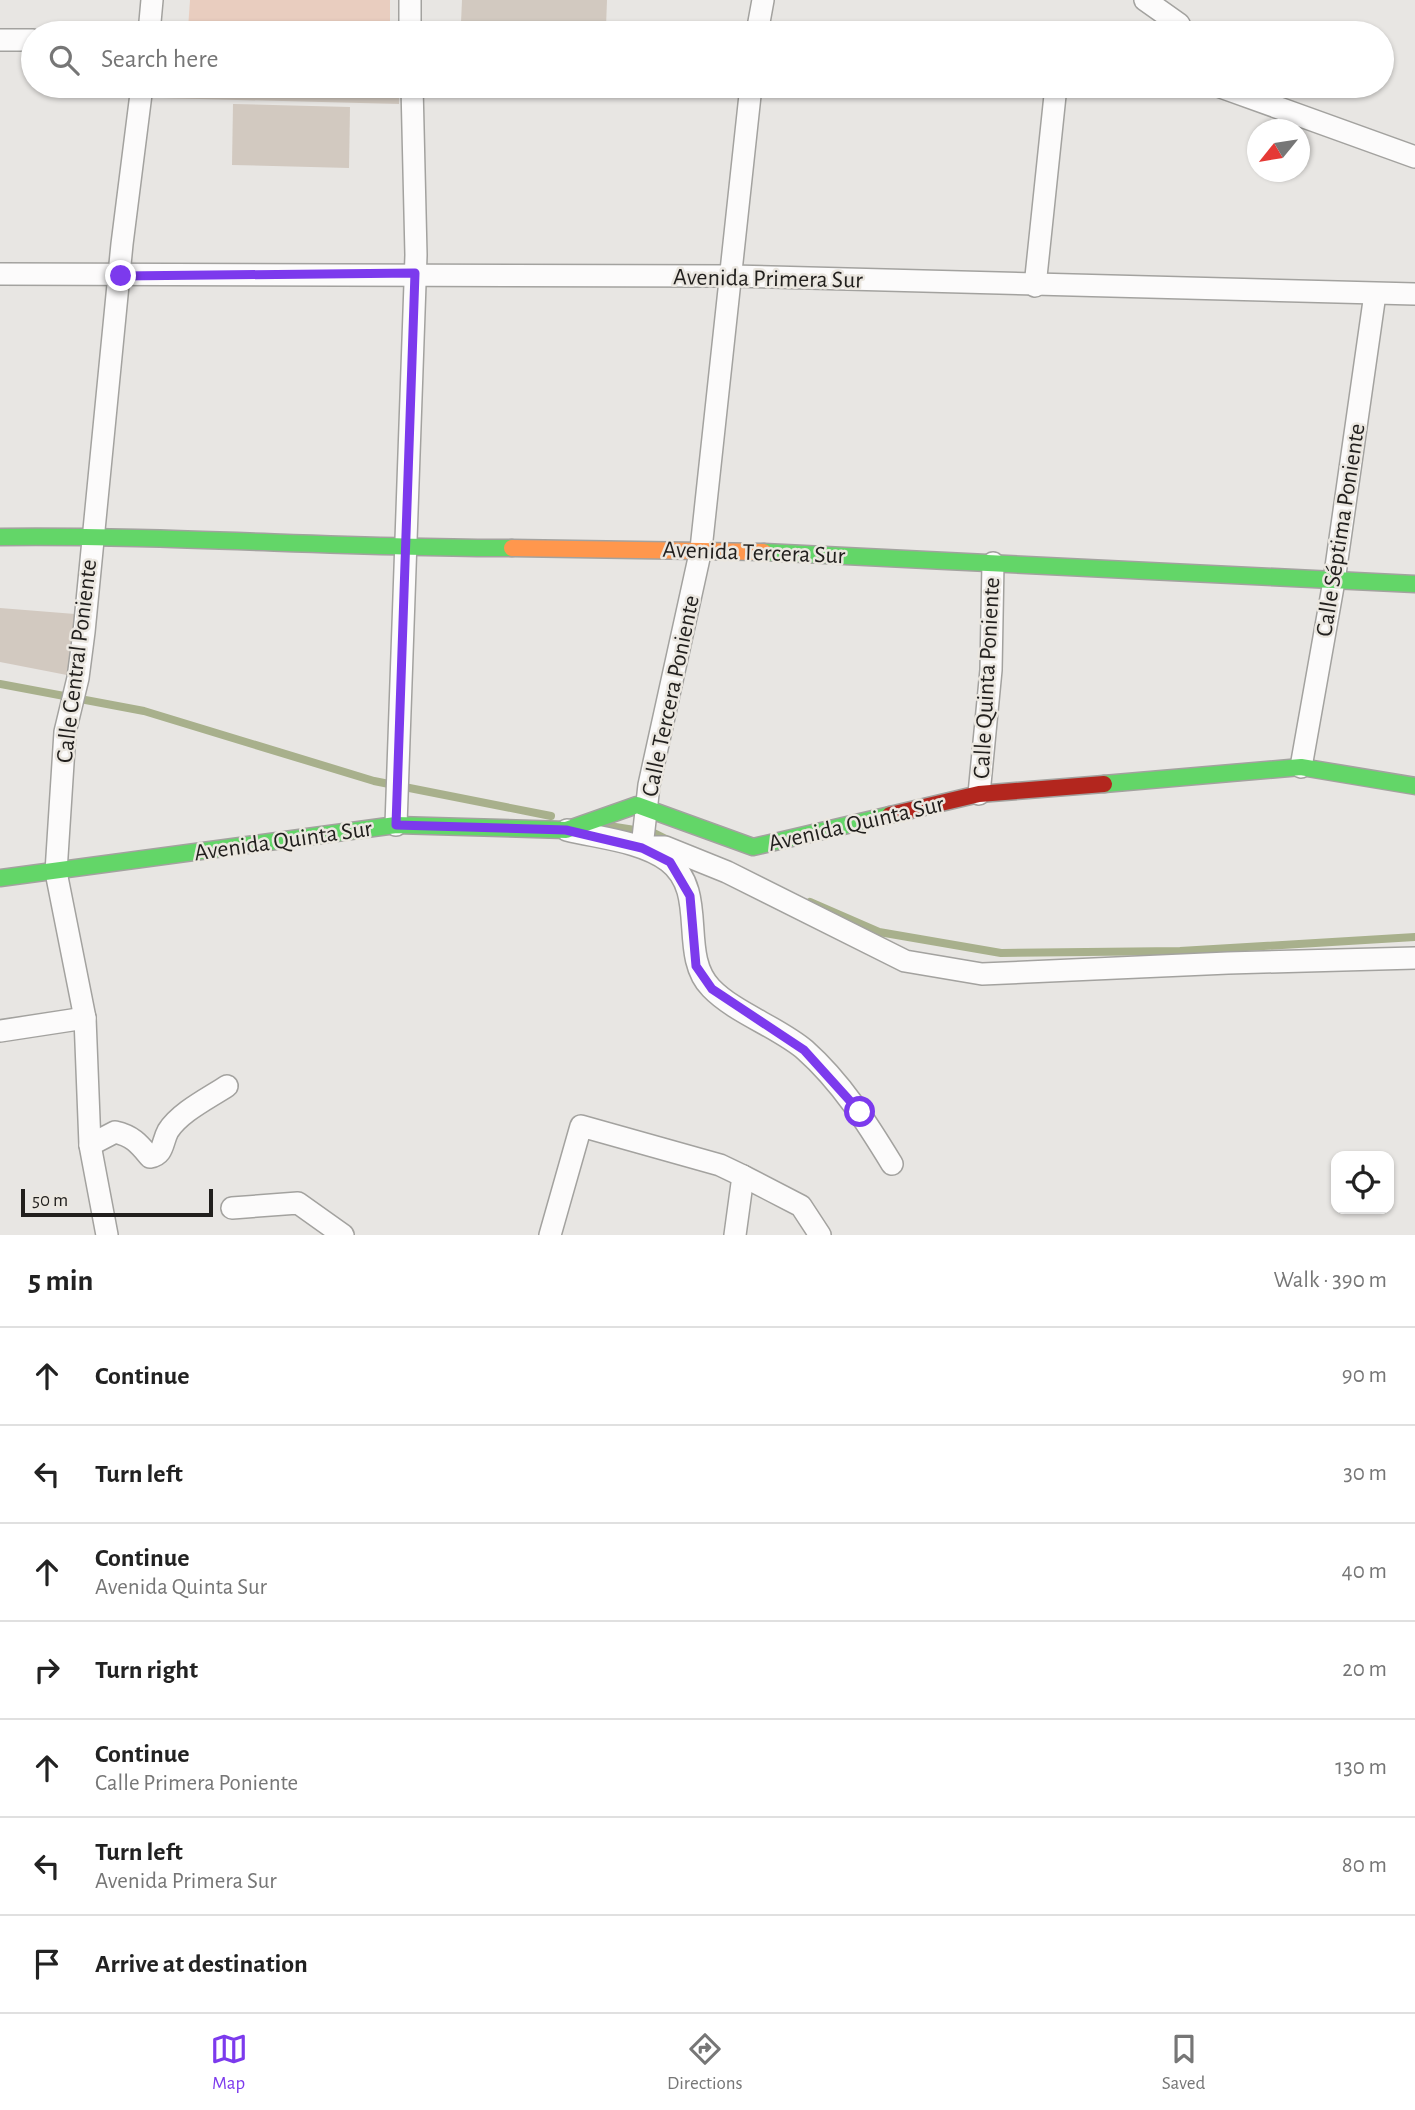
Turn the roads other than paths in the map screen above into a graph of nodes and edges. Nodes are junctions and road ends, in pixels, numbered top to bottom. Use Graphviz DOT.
graph roads {
  1 [pos="152,0"];
  2 [pos="410,0"];
  3 [pos="763,0"];
  4 [pos="1145,0"];
  5 [pos="150,21"];
  6 [pos="410,21"];
  7 [pos="759,21"];
  8 [pos="1171,21"];
  9 [pos="0,40"];
  10 [pos="21,40"];
  11 [pos="141,98"];
  12 [pos="412,98"];
  13 [pos="750,98"];
  14 [pos="1055,98"];
  15 [pos="1251,98"];
  16 [pos="1415,157"];
  17 [pos="415,273"];
  18 [pos="0,274"];
  19 [pos="121,276"];
  20 [pos="731,276"];
  21 [pos="1035,286"];
  22 [pos="1375,294"];
  23 [pos="1415,294"];
  24 [pos="0,537"];
  25 [pos="92,537"];
  26 [pos="405,548"];
  27 [pos="701,548"];
  28 [pos="993,563"];
  29 [pos="1334,581"];
  30 [pos="1415,584"];
  31 [pos="1301,767"];
  32 [pos="1415,786"];
  33 [pos="979,794"];
  34 [pos="646,811"];
  35 [pos="396,821"];
  36 [pos="569,829"];
  37 [pos="641,844"];
  38 [pos="56,872"];
  39 [pos="0,878"];
  40 [pos="1415,958"];
  41 [pos="85,1018"];
  42 [pos="0,1031"];
  43 [pos="227,1086"];
  44 [pos="90,1145"];
  45 [pos="892,1164"];
  46 [pos="743,1176"];
  47 [pos="232,1208"];
  48 [pos="107,1235"];
  49 [pos="343,1235"];
  50 [pos="550,1235"];
  51 [pos="735,1235"];
  52 [pos="820,1235"];
  1 -- 5 [label="street"];
  2 -- 6 [label="street"];
  3 -- 7 [label="street"];
  4 -- 8 [label="street"];
  9 -- 10 [label="street"];
  11 -- 19 [label="street, Calle Central Poniente"];
  12 -- 17 [label="street"];
  13 -- 20 [label="street, Calle Tercera Poniente"];
  14 -- 21 [label="street"];
  15 -- 16 [label="street"];
  17 -- 19 [label="street, Avenida Primera Sur"];
  17 -- 20 [label="street, Avenida Primera Sur"];
  17 -- 26 [label="street"];
  18 -- 19 [label="street, Avenida Primera Sur"];
  19 -- 25 [label="street, Calle Central Poniente"];
  20 -- 21 [label="street, Avenida Primera Sur"];
  20 -- 27 [label="street, Calle Tercera Poniente"];
  21 -- 22 [label="street, Avenida Primera Sur"];
  22 -- 23 [label="street, Avenida Primera Sur"];
  22 -- 29 [label="street, Calle Séptima Poniente"];
  24 -- 25 [label="street, Avenida Tercera Sur"];
  25 -- 26 [label="street, Avenida Tercera Sur"];
  25 -- 38 [label="street, Calle Central Poniente"];
  26 -- 27 [label="street, Avenida Tercera Sur"];
  26 -- 35 [label="street"];
  27 -- 28 [label="street, Avenida Tercera Sur"];
  27 -- 34 [label="street, Calle Tercera Poniente"];
  28 -- 29 [label="street, Avenida Tercera Sur"];
  28 -- 33 [label="street, Calle Quinta Poniente"];
  29 -- 30 [label="street, Avenida Tercera Sur"];
  29 -- 31 [label="street, Calle Séptima Poniente"];
  31 -- 32 [label="street, Avenida Quinta Sur"];
  31 -- 33 [label="street, Avenida Quinta Sur"];
  33 -- 34 [label="street, Avenida Quinta Sur"];
  34 -- 36 [label="street, Avenida Quinta Sur"];
  34 -- 37 [label="street, Calle Tercera Poniente"];
  35 -- 36 [label="street, Avenida Quinta Sur"];
  35 -- 38 [label="street, Avenida Quinta Sur"];
  36 -- 37 [label="street"];
  37 -- 40 [label="street"];
  37 -- 45 [label="street"];
  38 -- 39 [label="street, Avenida Quinta Sur"];
  38 -- 41 [label="street, Calle Central Poniente"];
  41 -- 42 [label="street"];
  41 -- 44 [label="street, Calle Central Poniente"];
  43 -- 44 [label="street"];
  44 -- 48 [label="street, Calle Central Poniente"];
  46 -- 50 [label="street"];
  46 -- 51 [label="street"];
  46 -- 52 [label="street"];
  47 -- 49 [label="street"];
}
